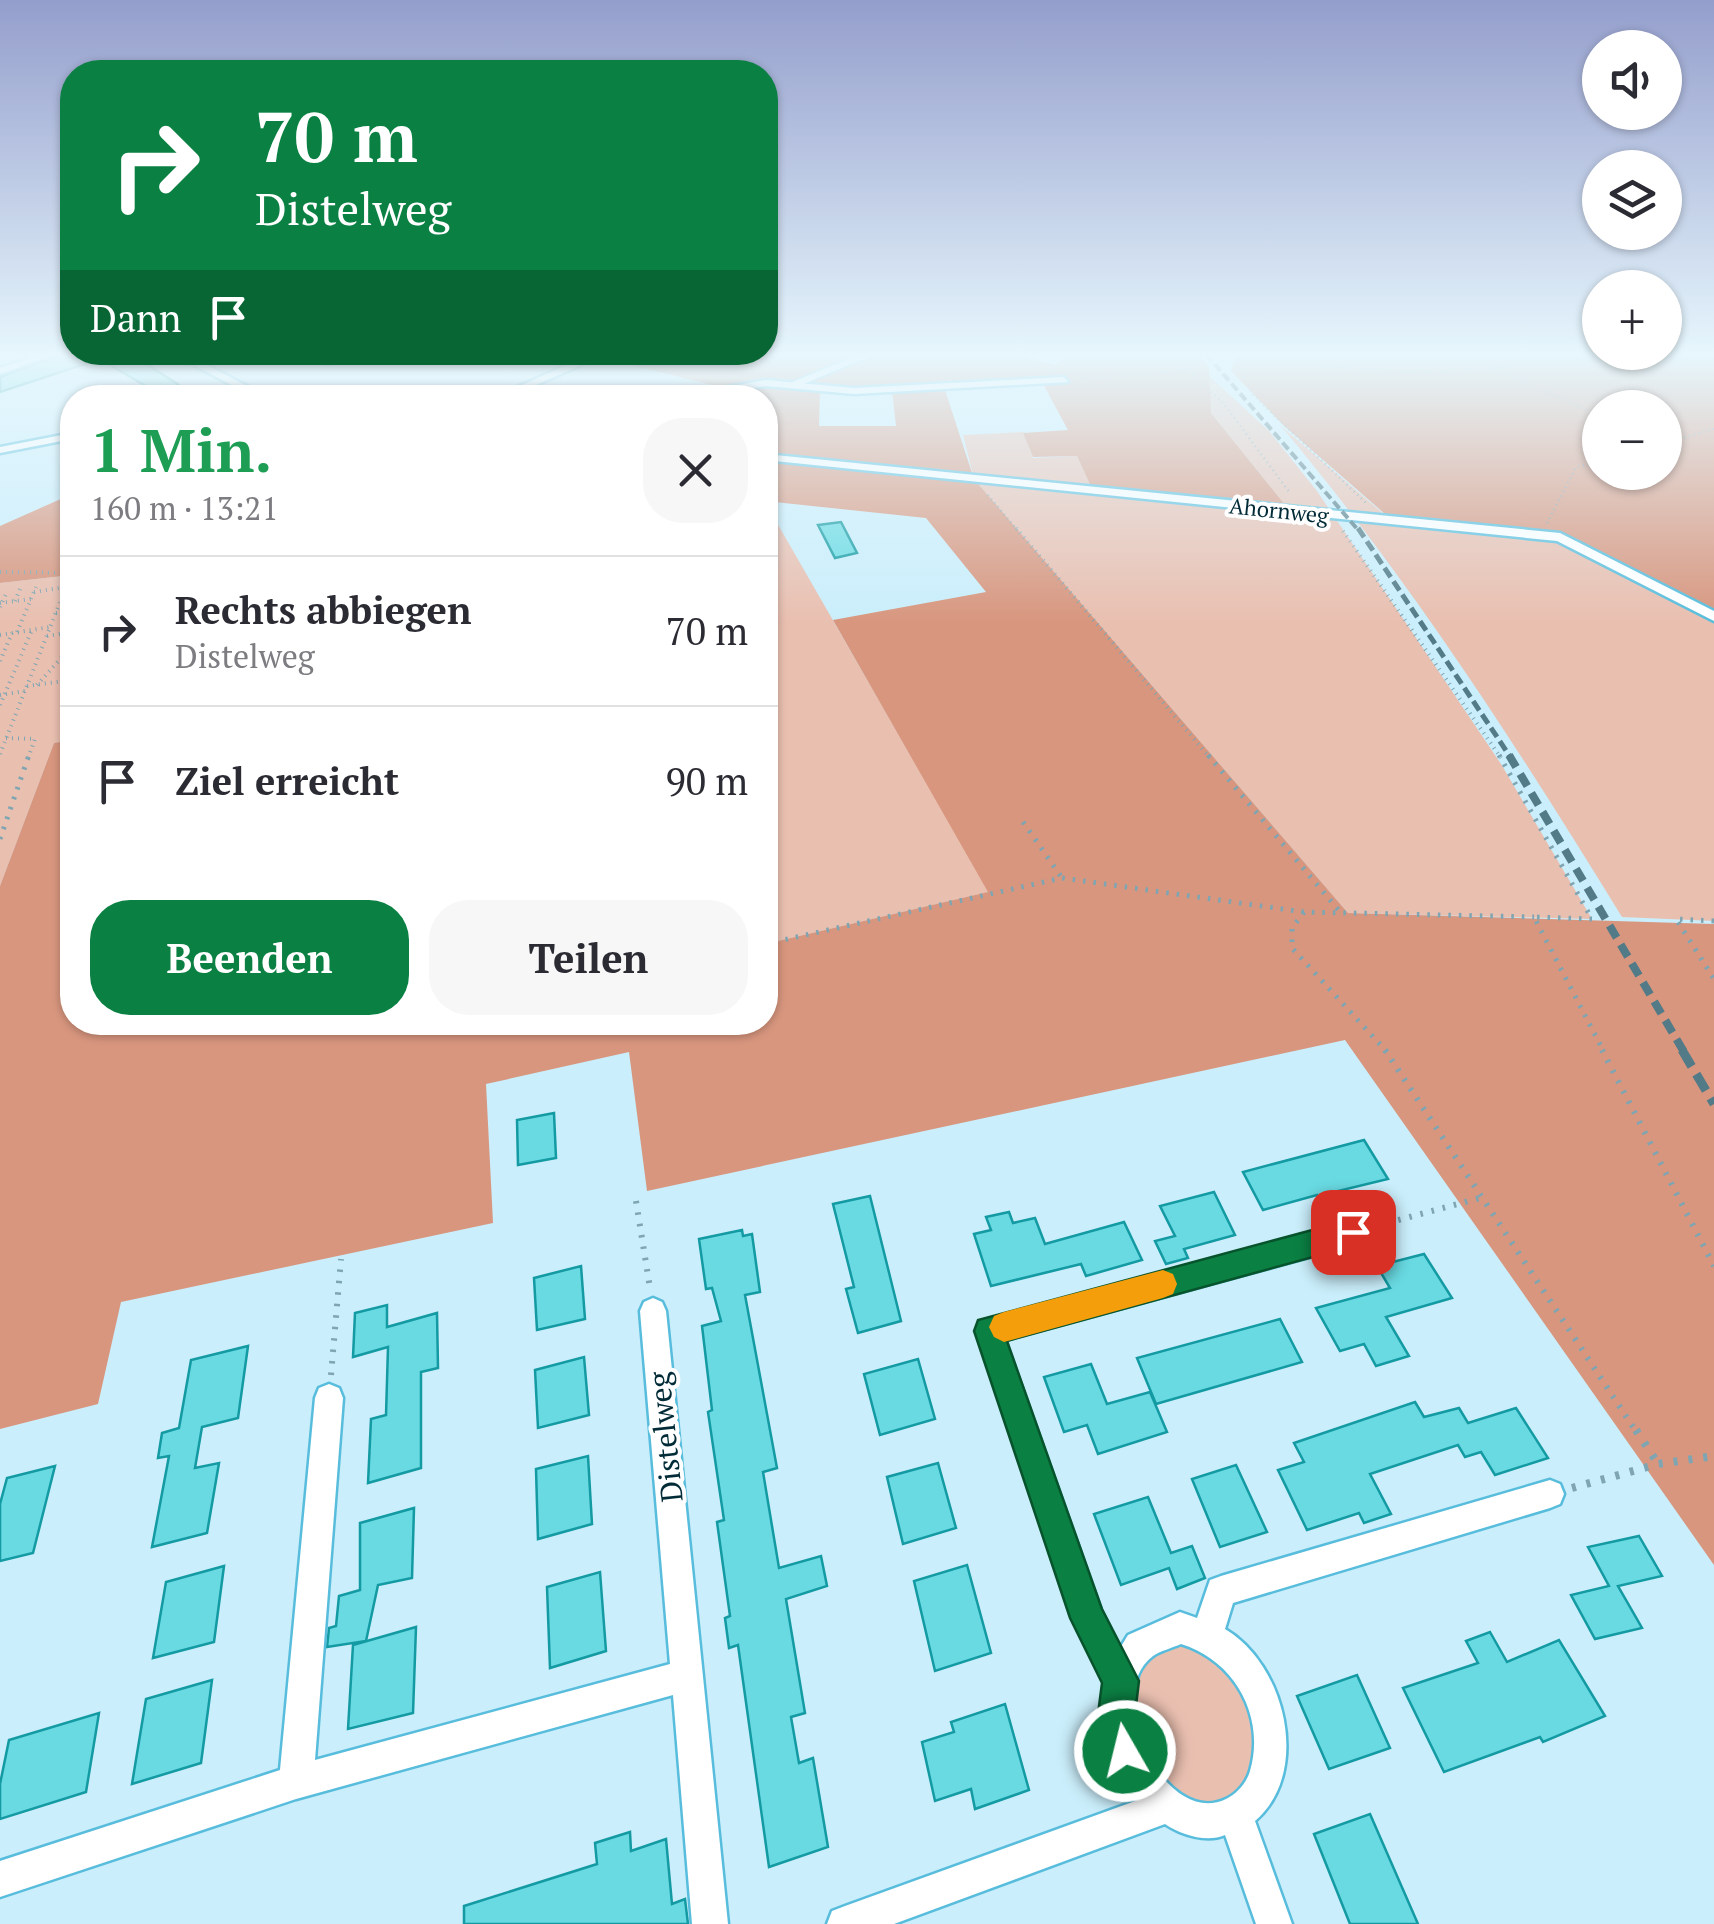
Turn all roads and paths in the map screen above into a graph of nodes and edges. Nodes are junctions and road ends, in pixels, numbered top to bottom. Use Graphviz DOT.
graph roads {
  1 [pos="30,444"];
  2 [pos="1254,444"];
  3 [pos="1304,444"];
  4 [pos="0,450"];
  5 [pos="778,458"];
  6 [pos="1582,466"];
  7 [pos="974,478"];
  8 [pos="1293,496"];
  9 [pos="1312,514"];
  10 [pos="1385,521"];
  11 [pos="1549,521"];
  12 [pos="0,572"];
  13 [pos="60,573"];
  14 [pos="60,588"];
  15 [pos="20,590"];
  16 [pos="7,592"];
  17 [pos="31,599"];
  18 [pos="15,601"];
  19 [pos="1,604"];
  20 [pos="60,605"];
  21 [pos="60,612"];
  22 [pos="56,613"];
  23 [pos="1714,617"];
  24 [pos="50,627"];
  25 [pos="32,630"];
  26 [pos="14,632"];
  27 [pos="0,634"];
  28 [pos="60,634"];
  29 [pos="47,636"];
  30 [pos="60,659"];
  31 [pos="0,660"];
  32 [pos="60,682"];
  33 [pos="37,685"];
  34 [pos="26,689"];
  35 [pos="2,695"];
  36 [pos="0,705"];
  37 [pos="4,742"];
  38 [pos="0,754"];
  39 [pos="1024,822"];
  40 [pos="0,840"];
  41 [pos="1062,878"];
  42 [pos="1304,912"];
  43 [pos="1341,913"];
  44 [pos="1534,917"];
  45 [pos="1714,921"];
  46 [pos="778,941"];
  47 [pos="1714,979"];
  48 [pos="1484,1197"];
  49 [pos="636,1201"];
  50 [pos="1353,1232"];
  51 [pos="341,1259"];
  52 [pos="1714,1266"];
  53 [pos="653,1310"];
  54 [pos="329,1398"];
  55 [pos="1714,1456"];
  56 [pos="1658,1464"];
  57 [pos="1550,1494"];
  58 [pos="1208,1636"];
  59 [pos="688,1674"];
  60 [pos="1120,1681"];
  61 [pos="296,1782"];
  62 [pos="1164,1807"];
  63 [pos="1236,1816"];
  64 [pos="0,1878"];
  65 [pos="710,1924"];
  66 [pos="845,1924"];
  67 [pos="1274,1924"];
  1 -- 4 [label="street"];
  2 -- 8 [label="path"];
  3 -- 10 [label="path"];
  5 -- 7 [label="street, Ahornweg"];
  6 -- 11 [label="path"];
  7 -- 9 [label="street, Ahornweg"];
  7 -- 43 [label="path"];
  9 -- 10 [label="street, Ahornweg"];
  9 -- 44 [label="path"];
  10 -- 23 [label="street, Ahornweg"];
  12 -- 13 [label="path"];
  14 -- 17 [label="path"];
  15 -- 18 [label="path"];
  16 -- 19 [label="path"];
  17 -- 18 [label="path"];
  17 -- 26 [label="path"];
  18 -- 19 [label="path"];
  20 -- 22 [label="path"];
  21 -- 22 [label="path"];
  22 -- 24 [label="path"];
  24 -- 25 [label="path"];
  24 -- 29 [label="path"];
  25 -- 26 [label="path"];
  25 -- 35 [label="path"];
  26 -- 27 [label="path"];
  26 -- 31 [label="path"];
  28 -- 29 [label="path"];
  29 -- 34 [label="path"];
  30 -- 33 [label="path"];
  32 -- 33 [label="path"];
  33 -- 34 [label="path"];
  34 -- 35 [label="path"];
  34 -- 37 [label="path"];
  35 -- 36 [label="path"];
  37 -- 38 [label="path"];
  37 -- 40 [label="path"];
  39 -- 41 [label="path"];
  41 -- 42 [label="path"];
  41 -- 46 [label="path"];
  42 -- 43 [label="path"];
  42 -- 48 [label="path"];
  43 -- 44 [label="path"];
  44 -- 52 [label="path"];
  45 -- 47 [label="path"];
  48 -- 50 [label="path"];
  48 -- 56 [label="path"];
  49 -- 53 [label="path"];
  50 -- 60 [label="street"];
  51 -- 54 [label="path"];
  53 -- 59 [label="street, Distelweg"];
  54 -- 61 [label="street"];
  55 -- 56 [label="path"];
  56 -- 57 [label="path"];
  57 -- 58 [label="street"];
  58 -- 60 [label="street"];
  58 -- 63 [label="street"];
  59 -- 61 [label="street"];
  59 -- 65 [label="street, Distelweg"];
  60 -- 62 [label="street"];
  61 -- 64 [label="street"];
  62 -- 63 [label="street"];
  62 -- 66 [label="street"];
  63 -- 67 [label="street"];
}
